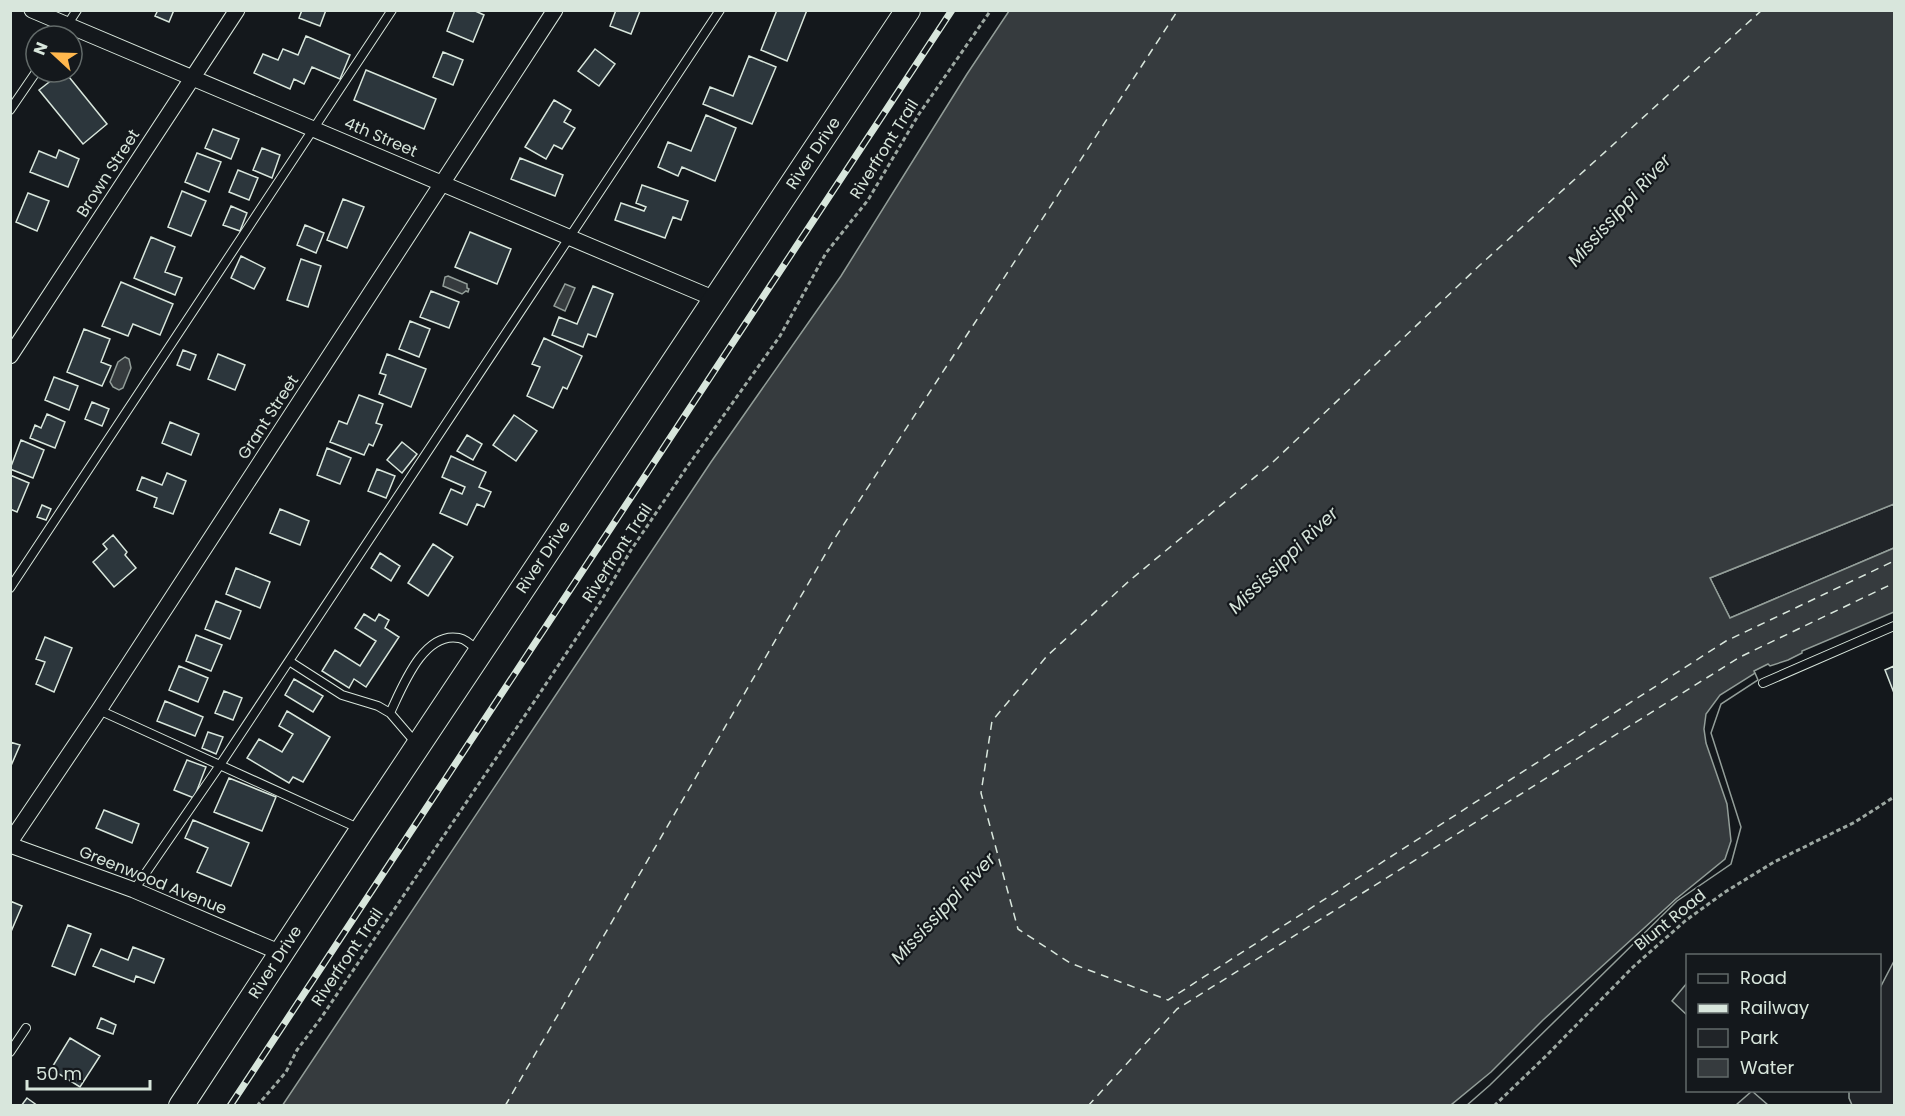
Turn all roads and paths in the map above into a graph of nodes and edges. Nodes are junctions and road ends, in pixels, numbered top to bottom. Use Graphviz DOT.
graph roads {
  1 [pos="32,10"];
  2 [pos="76,10"];
  3 [pos="237,10"];
  4 [pos="392,10"];
  5 [pos="555,10"];
  6 [pos="720,10"];
  7 [pos="908,10"];
  8 [pos="991,10"];
  9 [pos="54,24"];
  10 [pos="67,24"];
  11 [pos="84,38"];
  12 [pos="192,77"];
  13 [pos="28,84"];
  14 [pos="10,110"];
  15 [pos="315,129"];
  16 [pos="441,182"];
  17 [pos="570,237"];
  18 [pos="715,299"];
  19 [pos="10,356"];
  20 [pos="10,588"];
  21 [pos="1894,626"];
  22 [pos="480,652"];
  23 [pos="289,661"];
  24 [pos="1763,683"];
  25 [pos="99,710"];
  26 [pos="390,713"];
  27 [pos="418,746"];
  28 [pos="220,765"];
  29 [pos="1894,797"];
  30 [pos="362,830"];
  31 [pos="10,843"];
  32 [pos="134,890"];
  33 [pos="280,953"];
  34 [pos="26,1028"];
  35 [pos="10,1052"];
  36 [pos="181,1106"];
  37 [pos="257,1106"];
  38 [pos="1494,1106"];
  1 -- 9 [label="street, 4th Street"];
  2 -- 10 [label="lane"];
  3 -- 12 [label="street, Brown Street"];
  4 -- 15 [label="lane"];
  5 -- 16 [label="street, Grant Street"];
  6 -- 17 [label="lane"];
  7 -- 18 [label="main road, River Drive"];
  8 -- 37 [label="path, Riverfront Trail"];
  11 -- 12 [label="street, 4th Street"];
  12 -- 15 [label="street, 4th Street"];
  12 -- 19 [label="street, Brown Street"];
  13 -- 14 [label="lane"];
  15 -- 16 [label="street, 4th Street"];
  15 -- 20 [label="lane"];
  16 -- 17 [label="street, 4th Street"];
  16 -- 25 [label="street, Grant Street"];
  17 -- 18 [label="street, 4th Street"];
  17 -- 23 [label="lane"];
  18 -- 22 [label="main road, River Drive"];
  21 -- 24 [label="lane"];
  22 -- 26 [label="lane"];
  22 -- 27 [label="main road, River Drive"];
  23 -- 26 [label="lane"];
  23 -- 28 [label="lane"];
  25 -- 28 [label="lane"];
  25 -- 31 [label="street, Grant Street"];
  26 -- 27 [label="lane"];
  27 -- 30 [label="main road, River Drive"];
  28 -- 30 [label="lane"];
  28 -- 32 [label="lane"];
  29 -- 38 [label="path, Blunt Road"];
  30 -- 33 [label="main road, River Drive"];
  31 -- 32 [label="street, Greenwood Avenue"];
  32 -- 33 [label="street, Greenwood Avenue"];
  33 -- 36 [label="main road, River Drive"];
  34 -- 35 [label="lane"];
}
